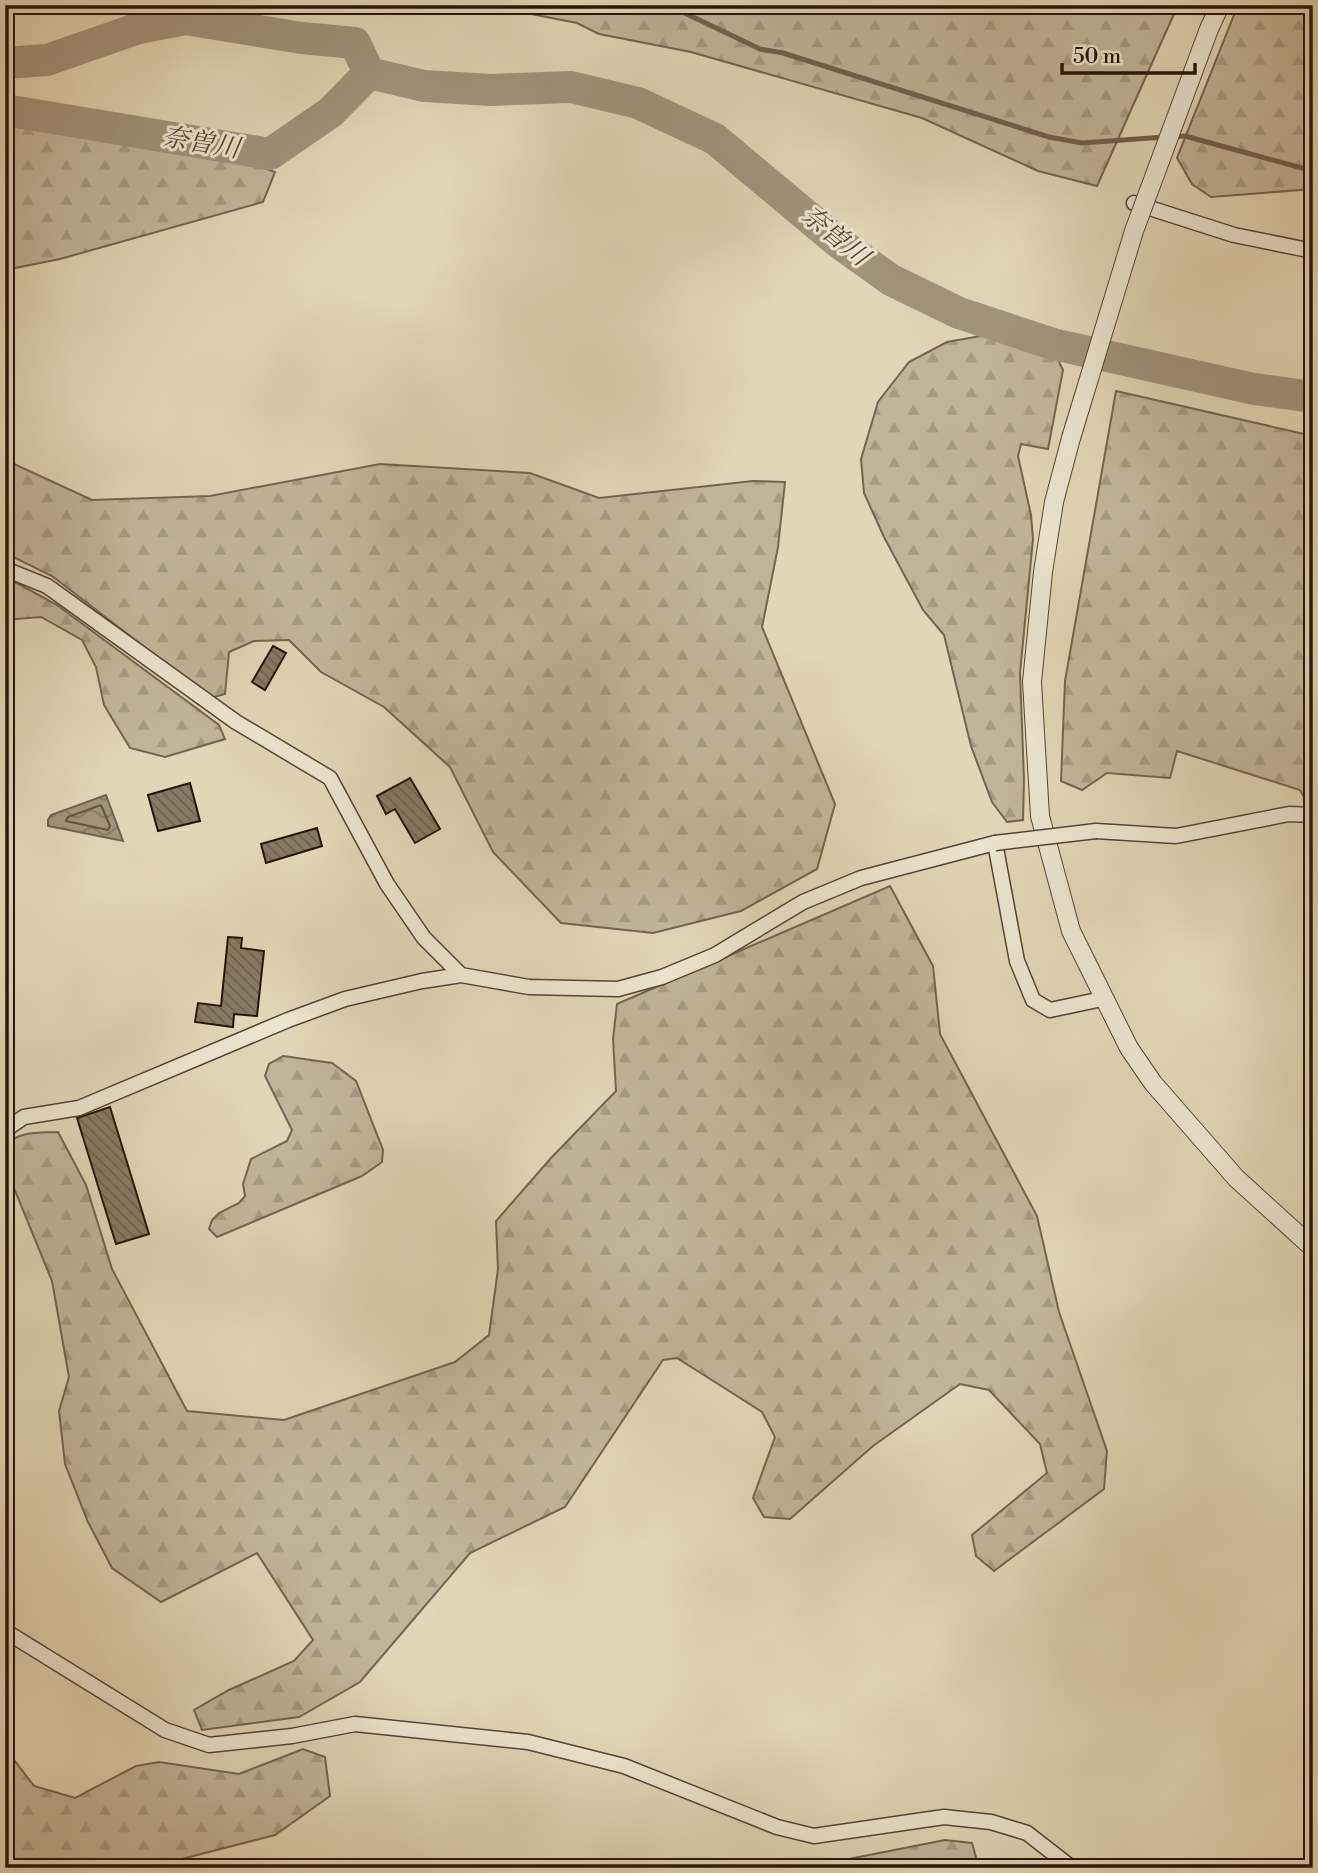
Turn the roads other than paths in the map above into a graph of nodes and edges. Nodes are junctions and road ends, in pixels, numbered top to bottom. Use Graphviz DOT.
graph roads {
  1 [pos="1220,5"];
  2 [pos="1134,203"];
  3 [pos="1313,251"];
  4 [pos="5,569"];
  5 [pos="1313,815"];
  6 [pos="995,843"];
  7 [pos="461,975"];
  8 [pos="1102,999"];
  9 [pos="5,1130"];
  10 [pos="1313,1248"];
  11 [pos="5,1631"];
  12 [pos="1072,1868"];
  1 -- 8 [label="street, bridge"];
  2 -- 3 [label="street"];
  4 -- 7 [label="street"];
  5 -- 6 [label="street, bridge"];
  6 -- 7 [label="street"];
  6 -- 8 [label="street"];
  7 -- 9 [label="street"];
  8 -- 10 [label="street"];
  11 -- 12 [label="street"];
}
